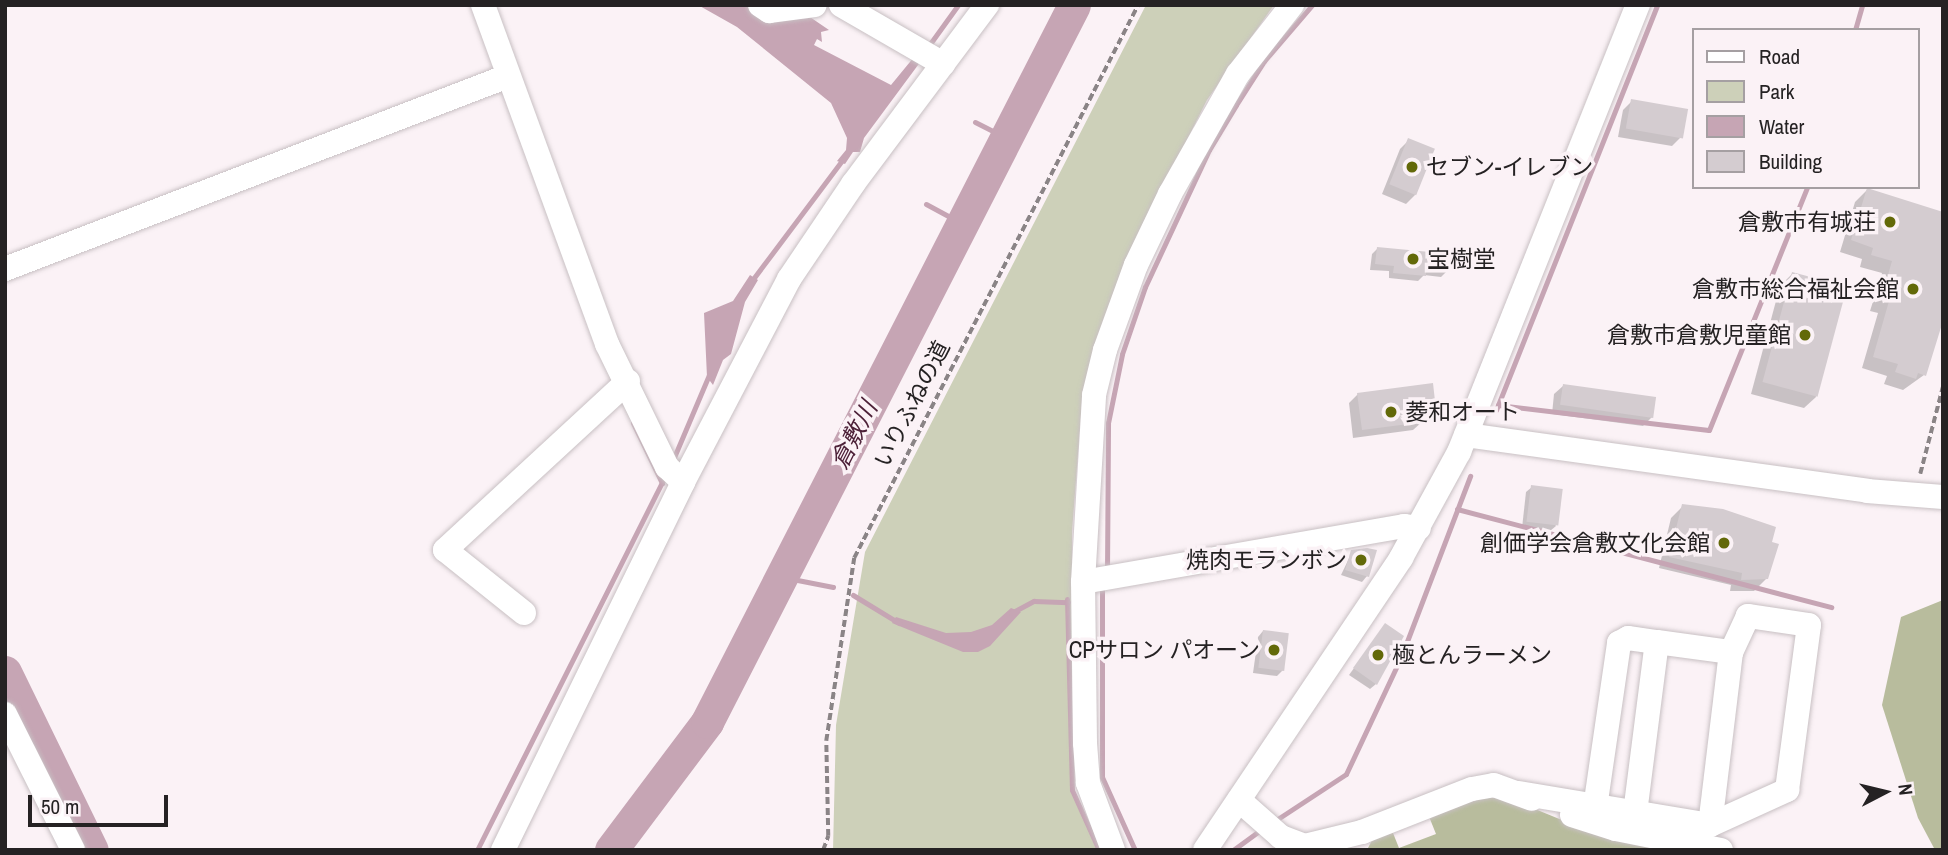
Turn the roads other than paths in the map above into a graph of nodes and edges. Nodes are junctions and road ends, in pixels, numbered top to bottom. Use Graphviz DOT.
graph roads {
  1 [pos="483,5"];
  2 [pos="760,5"];
  3 [pos="815,5"];
  4 [pos="841,5"];
  5 [pos="987,5"];
  6 [pos="1292,5"];
  7 [pos="1638,5"];
  8 [pos="929,56"];
  9 [pos="508,76"];
  10 [pos="5,269"];
  11 [pos="628,381"];
  12 [pos="1466,435"];
  13 [pos="674,474"];
  14 [pos="1943,498"];
  15 [pos="1419,528"];
  16 [pos="1095,581"];
  17 [pos="524,613"];
  18 [pos="1657,642"];
  19 [pos="1731,652"];
  20 [pos="5,714"];
  21 [pos="1518,793"];
  22 [pos="1239,800"];
  23 [pos="1596,801"];
  24 [pos="1635,813"];
  25 [pos="1710,825"];
  26 [pos="74,850"];
  27 [pos="503,850"];
  28 [pos="1113,850"];
  29 [pos="1205,850"];
  30 [pos="1721,850"];
  1 -- 9 [label="street"];
  2 -- 3 [label="street"];
  4 -- 8 [label="street"];
  5 -- 8 [label="street"];
  6 -- 16 [label="street"];
  7 -- 12 [label="street"];
  8 -- 13 [label="street"];
  9 -- 10 [label="street"];
  9 -- 11 [label="street"];
  11 -- 13 [label="street"];
  11 -- 17 [label="street"];
  12 -- 14 [label="street"];
  12 -- 15 [label="street"];
  13 -- 27 [label="street"];
  15 -- 16 [label="street"];
  15 -- 22 [label="street"];
  16 -- 28 [label="street"];
  18 -- 19 [label="street"];
  18 -- 23 [label="street"];
  18 -- 24 [label="street"];
  19 -- 25 [label="street"];
  19 -- 25 [label="street"];
  20 -- 26 [label="street"];
  21 -- 22 [label="street"];
  21 -- 24 [label="street"];
  21 -- 30 [label="street"];
  22 -- 29 [label="street"];
  24 -- 25 [label="street"];
}
